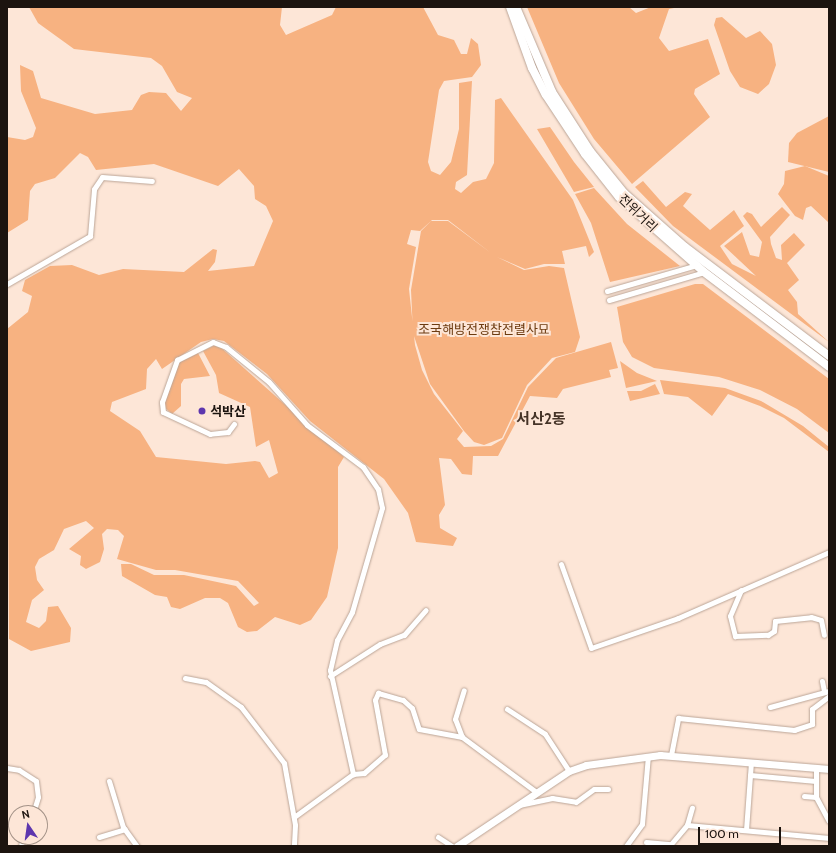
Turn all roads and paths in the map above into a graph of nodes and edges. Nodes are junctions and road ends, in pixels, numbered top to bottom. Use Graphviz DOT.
graph roads {
  1 [pos="510,7"];
  2 [pos="516,7"];
  3 [pos="152,181"];
  4 [pos="697,266"];
  5 [pos="704,272"];
  6 [pos="7,284"];
  7 [pos="607,291"];
  8 [pos="609,300"];
  9 [pos="829,356"];
  10 [pos="829,367"];
  11 [pos="234,424"];
  12 [pos="829,552"];
  13 [pos="561,564"];
  14 [pos="741,590"];
  15 [pos="426,610"];
  16 [pos="824,635"];
  17 [pos="330,676"];
  18 [pos="185,678"];
  19 [pos="822,681"];
  20 [pos="464,690"];
  21 [pos="827,691"];
  22 [pos="829,696"];
  23 [pos="770,707"];
  24 [pos="507,709"];
  25 [pos="462,737"];
  26 [pos="671,755"];
  27 [pos="648,756"];
  28 [pos="751,762"];
  29 [pos="7,768"];
  30 [pos="816,769"];
  31 [pos="829,769"];
  32 [pos="569,771"];
  33 [pos="354,774"];
  34 [pos="750,775"];
  35 [pos="109,781"];
  36 [pos="816,781"];
  37 [pos="608,789"];
  38 [pos="536,792"];
  39 [pos="804,796"];
  40 [pos="816,797"];
  41 [pos="35,805"];
  42 [pos="516,806"];
  43 [pos="692,808"];
  44 [pos="294,817"];
  45 [pos="829,821"];
  46 [pos="687,824"];
  47 [pos="124,829"];
  48 [pos="746,830"];
  49 [pos="99,837"];
  50 [pos="438,838"];
  51 [pos="829,838"];
  52 [pos="646,842"];
  53 [pos="137,846"];
  54 [pos="294,846"];
  55 [pos="452,846"];
  56 [pos="457,846"];
  57 [pos="626,846"];
  1 -- 4 [label="main road, 전위거리"];
  2 -- 9 [label="main road, 전위거리"];
  3 -- 6 [label="street"];
  4 -- 5 [label="main road, 전위거리"];
  4 -- 7 [label="street"];
  5 -- 8 [label="street"];
  5 -- 10 [label="main road, 전위거리"];
  11 -- 17 [label="street"];
  12 -- 14 [label="street"];
  13 -- 14 [label="street"];
  14 -- 16 [label="street"];
  15 -- 17 [label="street"];
  17 -- 33 [label="street"];
  18 -- 44 [label="street"];
  19 -- 21 [label="street"];
  20 -- 25 [label="street"];
  21 -- 23 [label="street"];
  22 -- 26 [label="street"];
  24 -- 32 [label="street"];
  25 -- 33 [label="street"];
  25 -- 38 [label="street"];
  26 -- 27 [label="street"];
  26 -- 28 [label="street"];
  27 -- 32 [label="street"];
  27 -- 57 [label="street"];
  28 -- 30 [label="street"];
  28 -- 34 [label="street"];
  29 -- 41 [label="street"];
  30 -- 31 [label="street"];
  30 -- 36 [label="street"];
  32 -- 38 [label="street"];
  33 -- 44 [label="street"];
  34 -- 36 [label="street"];
  34 -- 48 [label="street"];
  35 -- 47 [label="street"];
  36 -- 40 [label="street"];
  37 -- 42 [label="street"];
  38 -- 42 [label="street"];
  39 -- 40 [label="street"];
  40 -- 45 [label="street"];
  42 -- 56 [label="street"];
  43 -- 46 [label="street"];
  44 -- 54 [label="street"];
  46 -- 48 [label="street"];
  46 -- 52 [label="street"];
  47 -- 49 [label="street"];
  47 -- 53 [label="street"];
  48 -- 51 [label="street"];
  50 -- 55 [label="street"];
}
